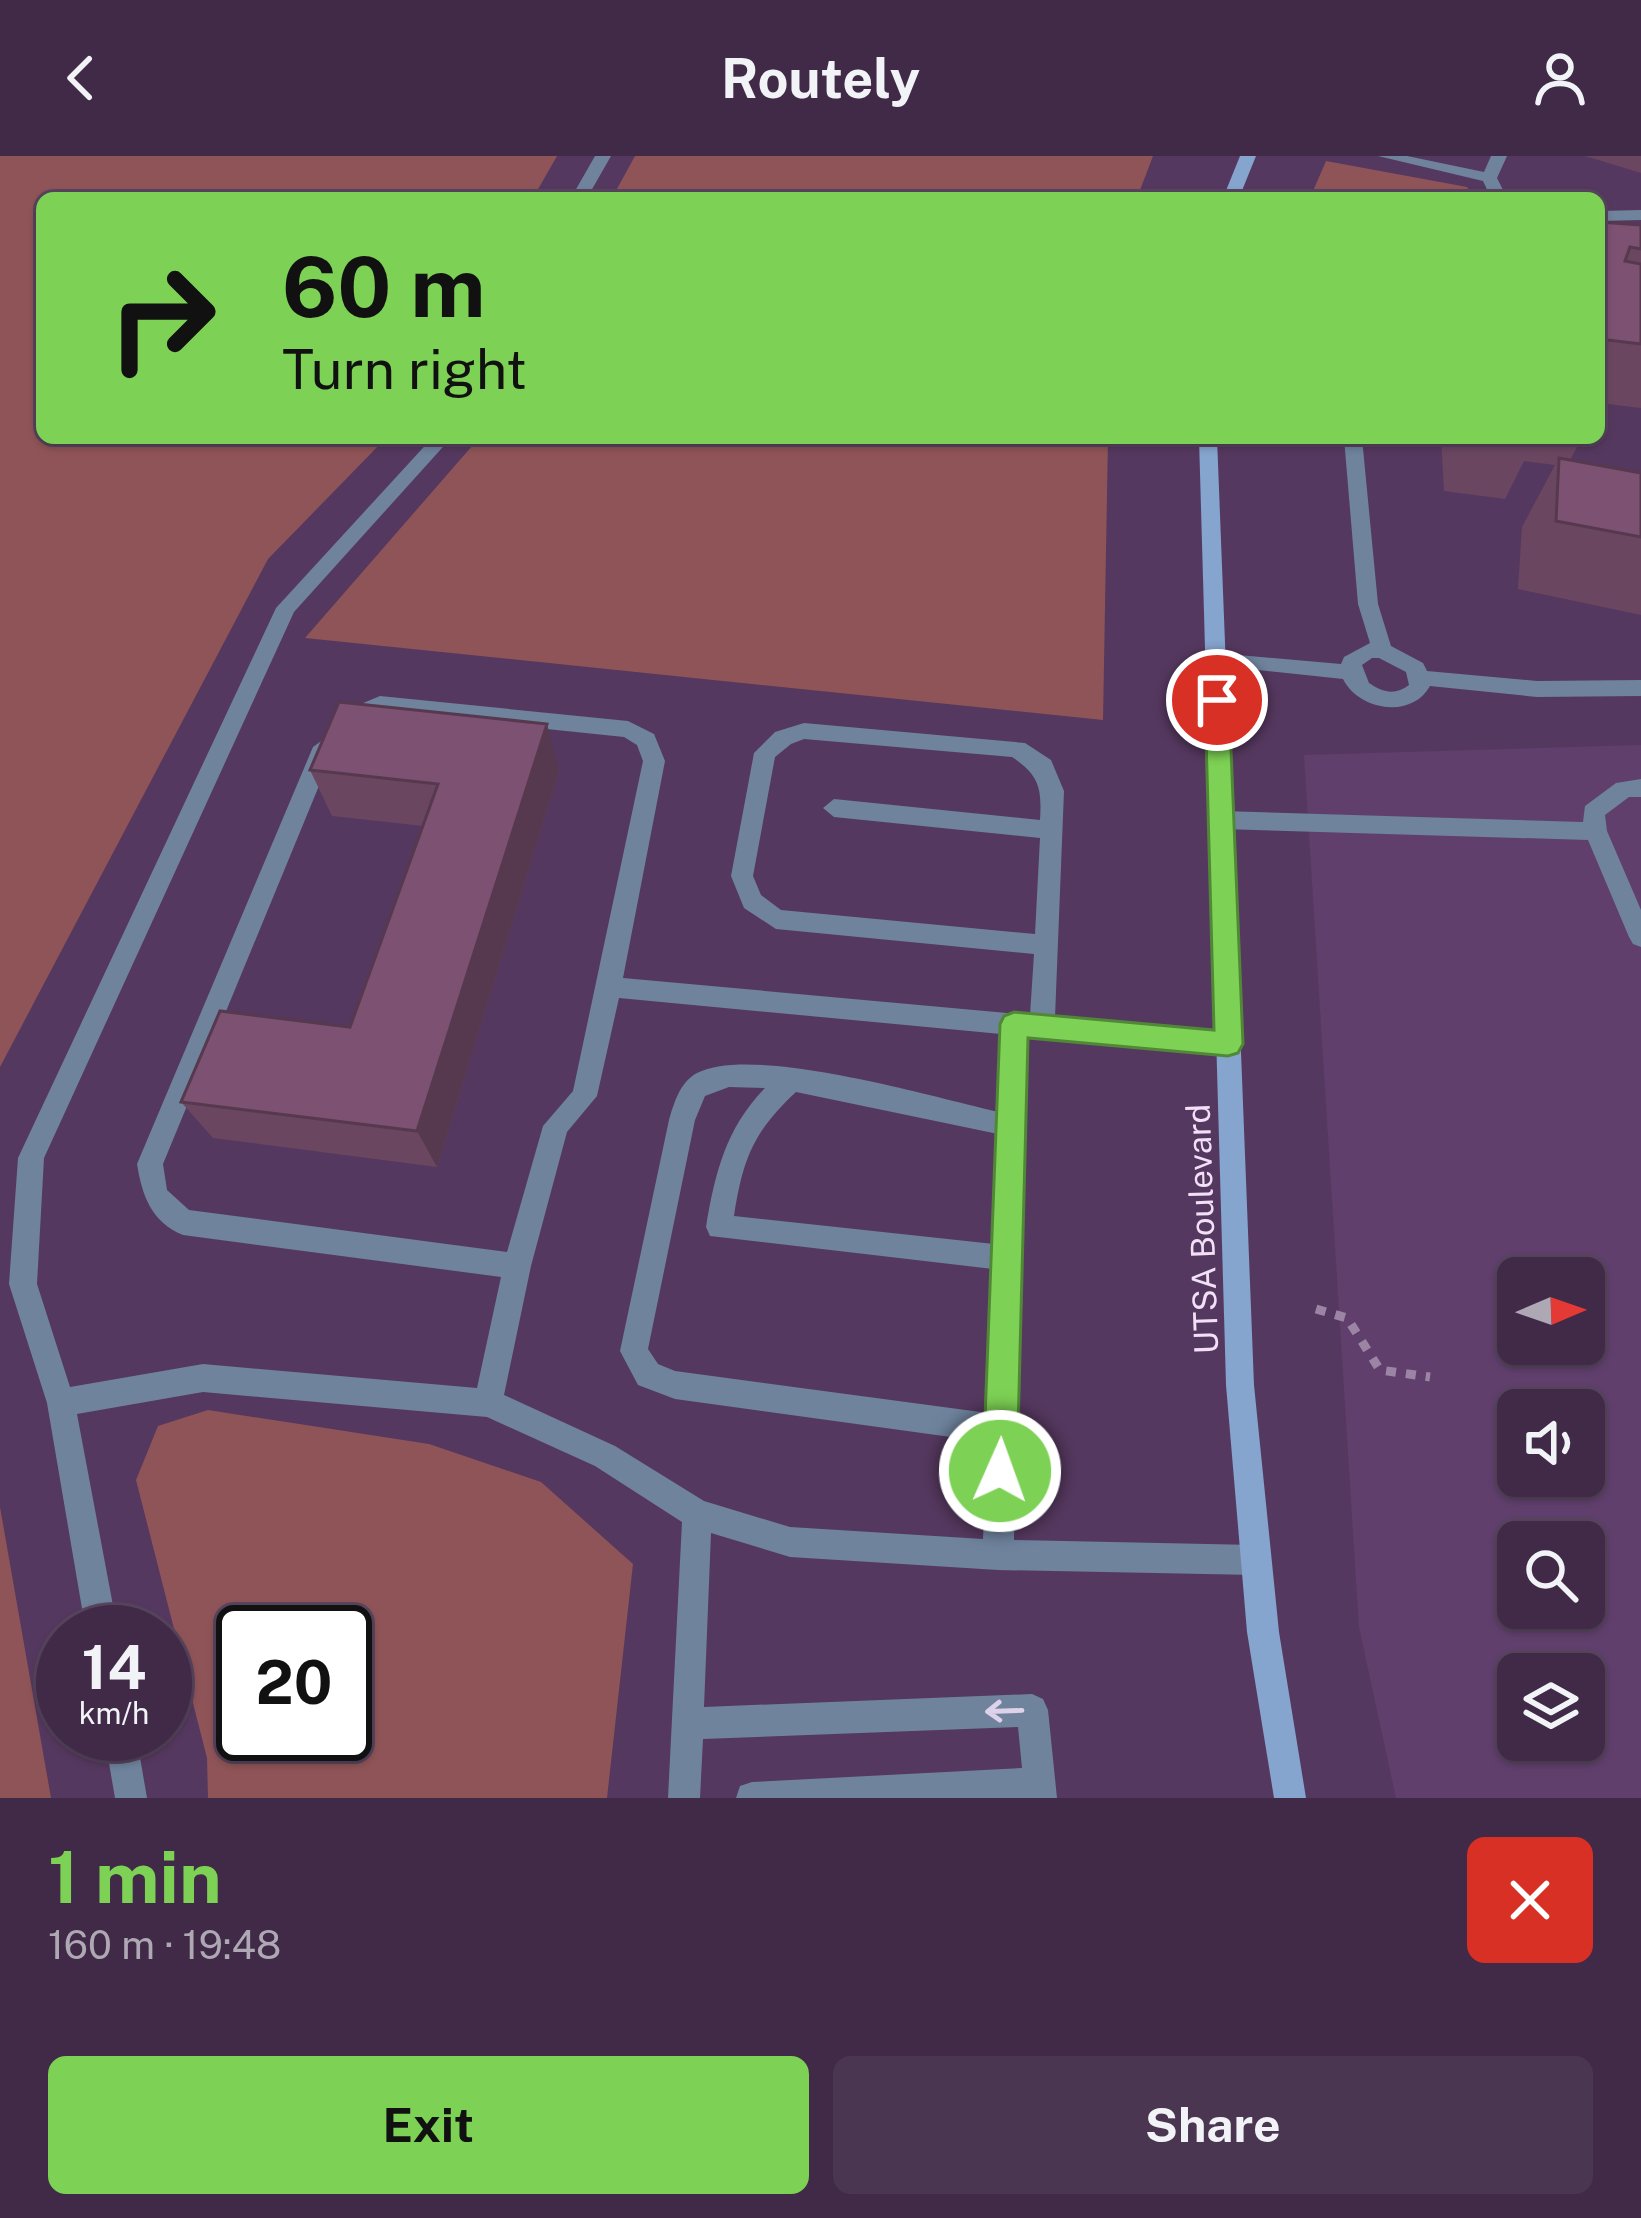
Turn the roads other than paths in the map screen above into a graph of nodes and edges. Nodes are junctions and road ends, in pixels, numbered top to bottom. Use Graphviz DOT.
graph roads {
  1 [pos="603,156"];
  2 [pos="1248,156"];
  3 [pos="1386,156"];
  4 [pos="1498,156"];
  5 [pos="1489,178"];
  6 [pos="582,192"];
  7 [pos="1233,192"];
  8 [pos="1496,192"];
  9 [pos="1641,215"];
  10 [pos="1605,216"];
  11 [pos="436,444"];
  12 [pos="1208,444"];
  13 [pos="1354,444"];
  14 [pos="1382,650"];
  15 [pos="1216,660"];
  16 [pos="1350,672"];
  17 [pos="1420,678"];
  18 [pos="1641,688"];
  19 [pos="1641,788"];
  20 [pos="834,808"];
  21 [pos="1222,820"];
  22 [pos="1051,830"];
  23 [pos="1595,830"];
  24 [pos="1641,937"];
  25 [pos="1046,945"];
  26 [pos="609,987"];
  27 [pos="1028,1026"];
  28 [pos="1228,1044"];
  29 [pos="791,1081"];
  30 [pos="1012,1126"];
  31 [pos="1007,1258"];
  32 [pos="518,1266"];
  33 [pos="488,1402"];
  34 [pos="61,1403"];
  35 [pos="1001,1429"];
  36 [pos="698,1514"];
  37 [pos="998,1555"];
  38 [pos="1255,1560"];
  39 [pos="96,1605"];
  40 [pos="686,1724"];
  41 [pos="125,1761"];
  42 [pos="1040,1791"];
  43 [pos="131,1798"];
  44 [pos="684,1798"];
  45 [pos="752,1798"];
  46 [pos="1290,1798"];
  1 -- 6 [label="lane"];
  2 -- 7 [label="main road"];
  3 -- 5 [label="lane"];
  4 -- 5 [label="lane"];
  5 -- 8 [label="lane"];
  9 -- 10 [label="lane"];
  11 -- 34 [label="lane"];
  12 -- 15 [label="main road, UTSA Boulevard"];
  13 -- 14 [label="lane"];
  14 -- 16 [label="lane"];
  14 -- 17 [label="lane"];
  15 -- 16 [label="lane"];
  15 -- 21 [label="main road, UTSA Boulevard"];
  16 -- 17 [label="lane"];
  17 -- 18 [label="lane"];
  19 -- 23 [label="lane"];
  20 -- 22 [label="lane"];
  21 -- 23 [label="lane"];
  21 -- 28 [label="main road, UTSA Boulevard"];
  22 -- 25 [label="lane"];
  22 -- 25 [label="lane"];
  23 -- 24 [label="lane"];
  25 -- 27 [label="lane"];
  26 -- 27 [label="lane"];
  26 -- 32 [label="lane"];
  26 -- 32 [label="lane"];
  27 -- 28 [label="lane"];
  27 -- 30 [label="lane"];
  28 -- 38 [label="main road, UTSA Boulevard"];
  29 -- 30 [label="lane"];
  29 -- 31 [label="lane"];
  29 -- 35 [label="lane"];
  30 -- 31 [label="lane"];
  31 -- 35 [label="lane"];
  32 -- 33 [label="lane"];
  33 -- 34 [label="lane"];
  33 -- 36 [label="lane"];
  34 -- 39 [label="lane"];
  35 -- 37 [label="lane"];
  36 -- 37 [label="lane"];
  36 -- 40 [label="lane"];
  37 -- 38 [label="lane"];
  38 -- 46 [label="main road, UTSA Boulevard"];
  42 -- 40 [label="lane, one-way"];
  40 -- 44 [label="lane"];
  41 -- 43 [label="lane"];
  42 -- 45 [label="lane"];
}
